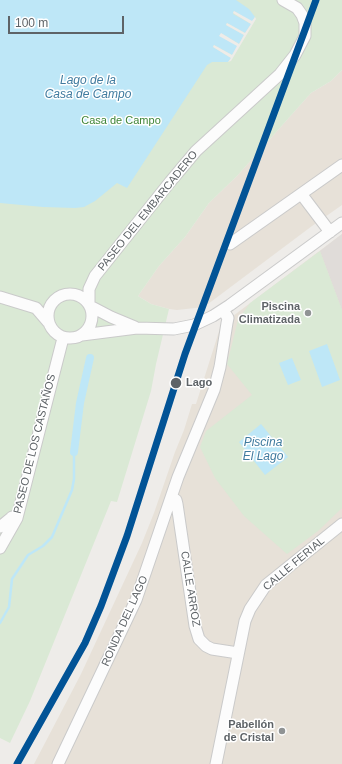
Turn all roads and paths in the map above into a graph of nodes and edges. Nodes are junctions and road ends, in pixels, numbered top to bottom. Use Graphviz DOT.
graph roads {
  1 [pos="283,0"];
  2 [pos="342,165"];
  3 [pos="302,195"];
  4 [pos="342,223"];
  5 [pos="330,232"];
  6 [pos="230,244"];
  7 [pos="0,297"];
  8 [pos="55,300"];
  9 [pos="90,305"];
  10 [pos="36,308"];
  11 [pos="223,310"];
  12 [pos="48,322"];
  13 [pos="137,328"];
  14 [pos="82,335"];
  15 [pos="63,338"];
  16 [pos="172,498"];
  17 [pos="17,518"];
  18 [pos="342,524"];
  19 [pos="0,527"];
  20 [pos="0,548"];
  21 [pos="238,653"];
  22 [pos="58,764"];
  23 [pos="216,764"];
  1 -- 9 [label="street, PASEO DEL EMBARCADERO"];
  2 -- 3 [label="street"];
  3 -- 5 [label="street"];
  3 -- 6 [label="street"];
  4 -- 5 [label="street"];
  5 -- 11 [label="street"];
  7 -- 10 [label="street"];
  8 -- 9 [label="street"];
  8 -- 10 [label="street"];
  8 -- 12 [label="street"];
  9 -- 13 [label="street"];
  9 -- 14 [label="street"];
  10 -- 12 [label="street"];
  11 -- 13 [label="street"];
  11 -- 16 [label="street, RONDA DEL LAGO"];
  12 -- 15 [label="street"];
  13 -- 14 [label="street"];
  14 -- 15 [label="street"];
  15 -- 17 [label="street, PASEO DE LOS CASTAÑOS"];
  16 -- 21 [label="street, CALLE ARROZ"];
  16 -- 22 [label="street, RONDA DEL LAGO"];
  17 -- 19 [label="street"];
  17 -- 20 [label="street, PASEO DE LOS CASTAÑOS"];
  18 -- 21 [label="street, CALLE FERIAL"];
  21 -- 23 [label="street, CALLE FERIAL"];
}
